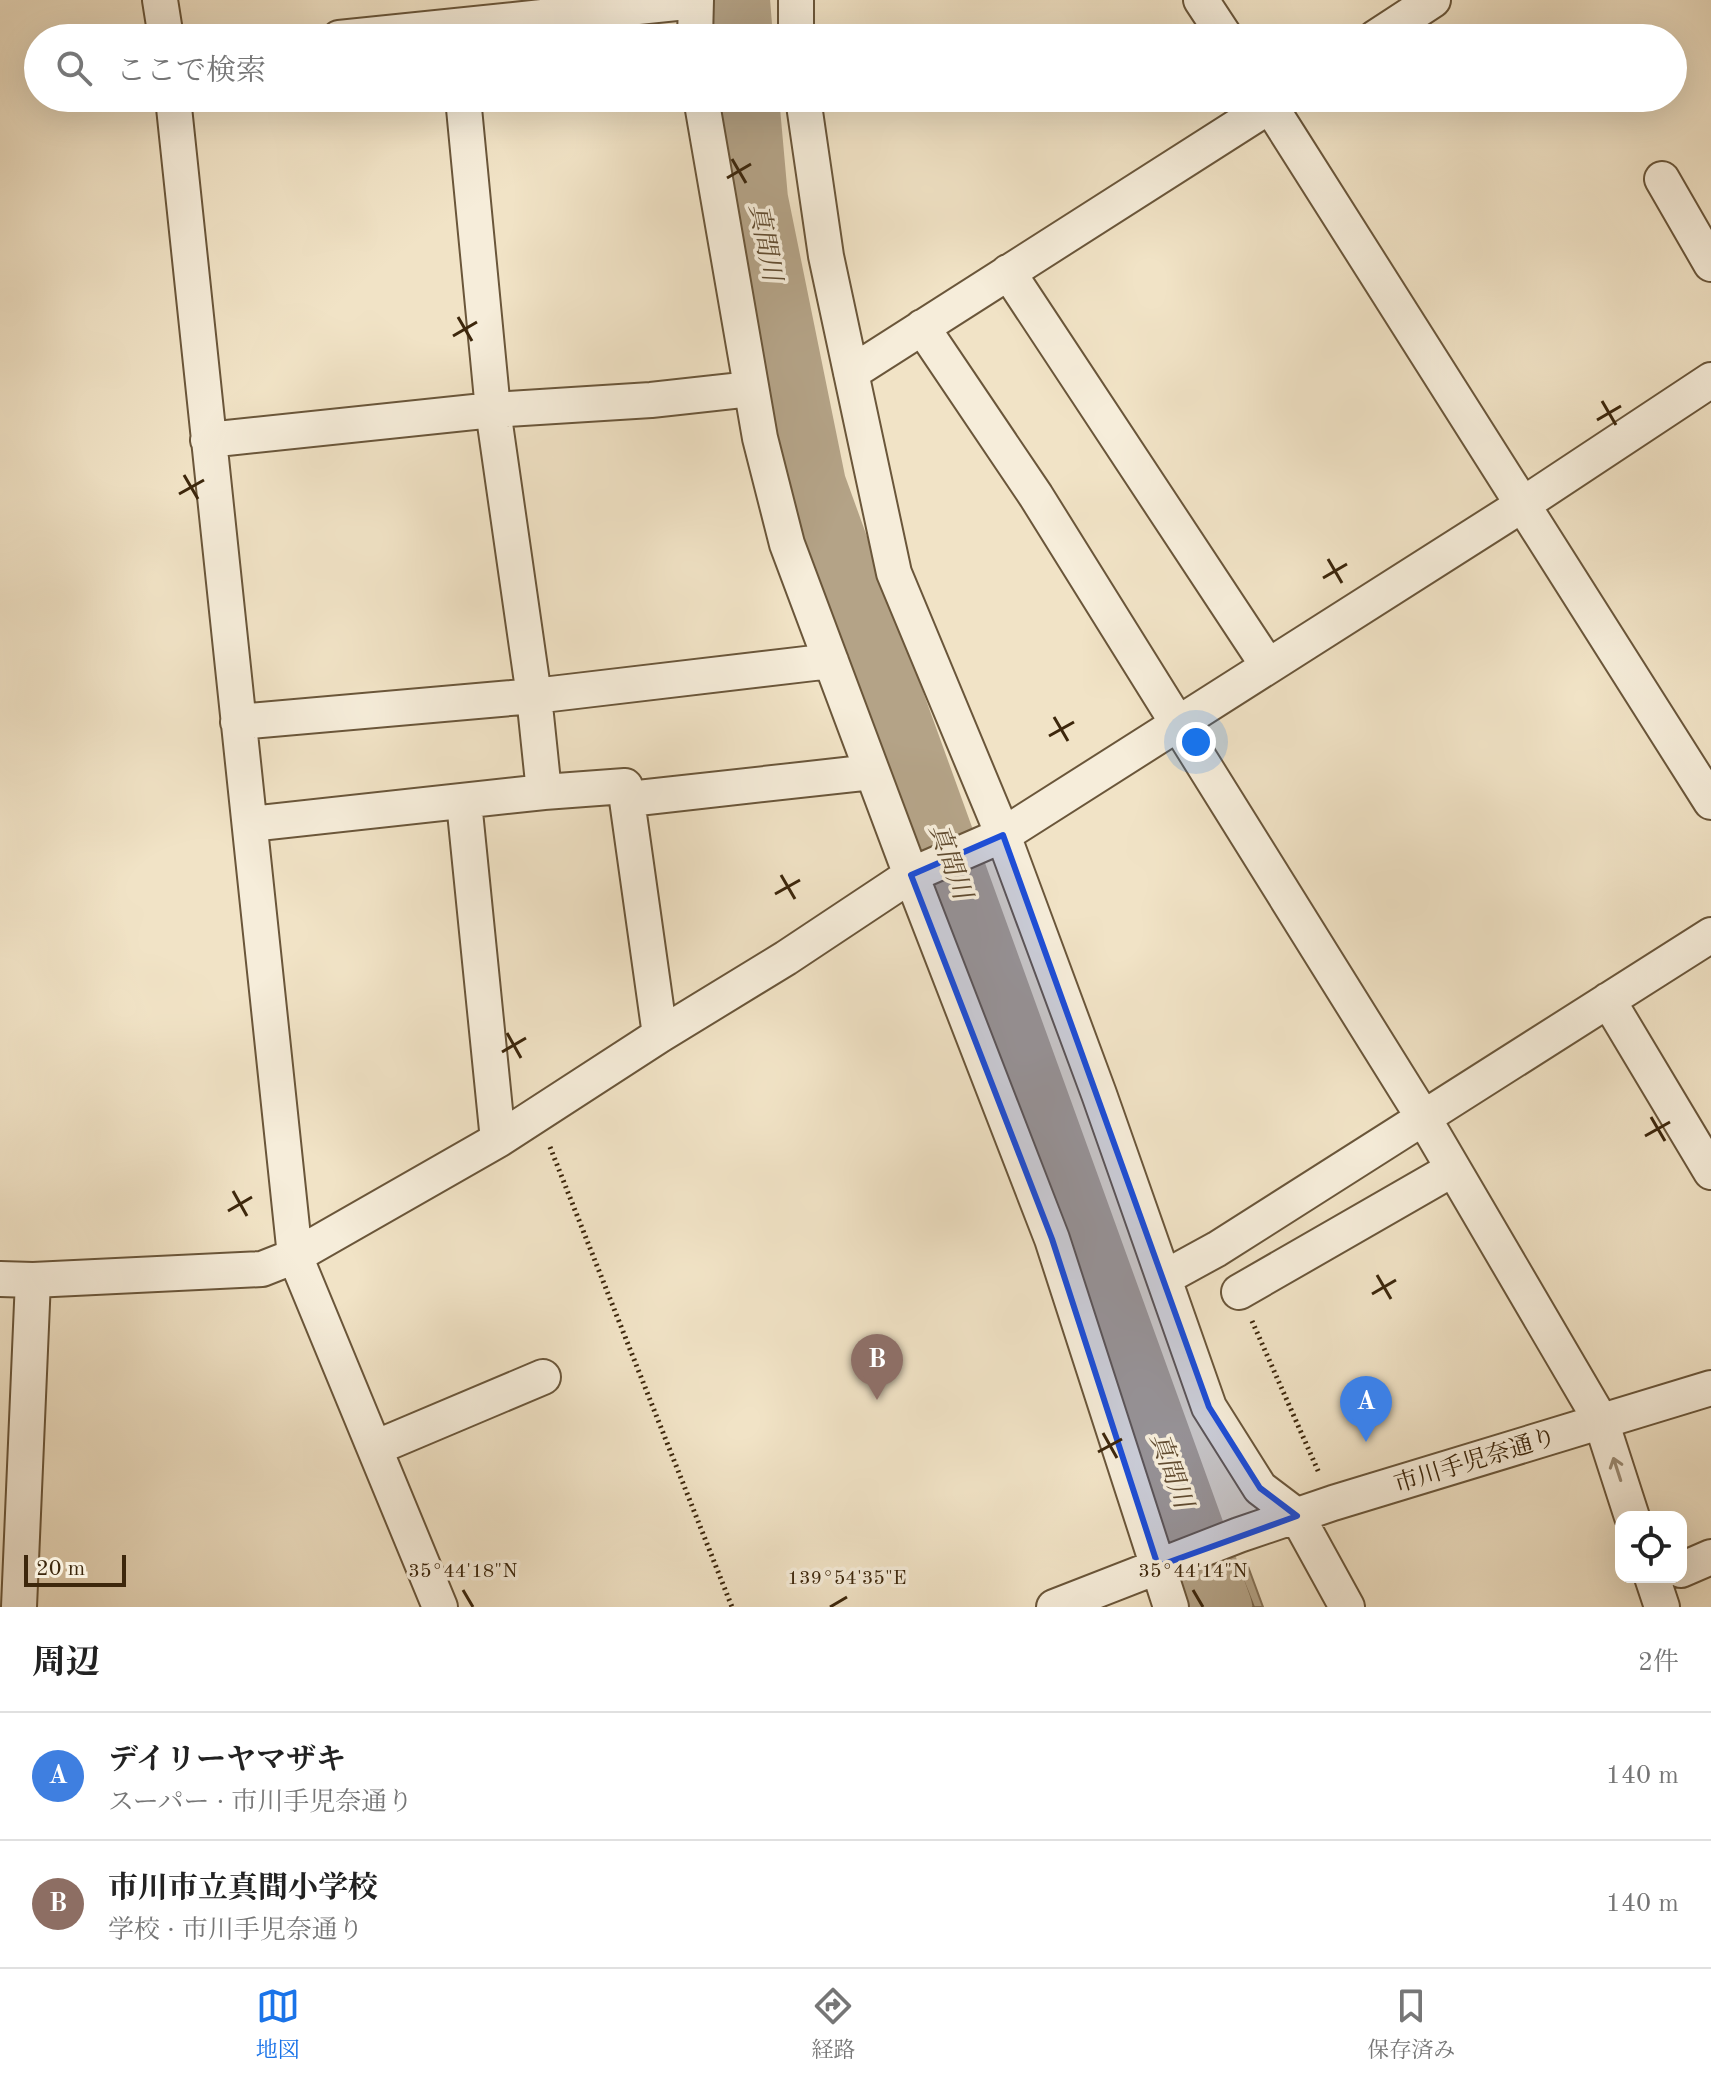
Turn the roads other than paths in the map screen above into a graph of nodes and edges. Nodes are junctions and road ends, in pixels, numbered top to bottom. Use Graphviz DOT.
graph roads {
  1 [pos="160,0"];
  2 [pos="696,0"];
  3 [pos="796,0"];
  4 [pos="1201,0"];
  5 [pos="1433,0"];
  6 [pos="456,21"];
  7 [pos="164,24"];
  8 [pos="435,24"];
  9 [pos="695,24"];
  10 [pos="796,24"];
  11 [pos="1217,24"];
  12 [pos="1396,24"];
  13 [pos="174,112"];
  14 [pos="464,112"];
  15 [pos="703,112"];
  16 [pos="805,112"];
  17 [pos="1255,112"];
  18 [pos="1279,112"];
  19 [pos="1662,179"];
  20 [pos="1711,264"];
  21 [pos="1008,272"];
  22 [pos="922,327"];
  23 [pos="851,373"];
  24 [pos="1711,380"];
  25 [pos="751,389"];
  26 [pos="493,410"];
  27 [pos="208,440"];
  28 [pos="1522,505"];
  29 [pos="831,661"];
  30 [pos="1268,666"];
  31 [pos="534,696"];
  32 [pos="238,722"];
  33 [pos="1178,723"];
  34 [pos="872,772"];
  35 [pos="544,792"];
  36 [pos="629,799"];
  37 [pos="464,802"];
  38 [pos="1711,802"];
  39 [pos="250,824"];
  40 [pos="1003,835"];
  41 [pos="911,875"];
  42 [pos="1711,935"];
  43 [pos="1608,1000"];
  44 [pos="660,1035"];
  45 [pos="1423,1117"];
  46 [pos="498,1140"];
  47 [pos="1453,1169"];
  48 [pos="1711,1172"];
  49 [pos="295,1256"];
  50 [pos="1164,1278"];
  51 [pos="16,1280"];
  52 [pos="1239,1292"];
  53 [pos="543,1377"];
  54 [pos="1711,1388"];
  55 [pos="1601,1421"];
  56 [pos="375,1448"];
  57 [pos="1630,1511"];
  58 [pos="1297,1516"];
  59 [pos="1711,1557"];
  60 [pos="1163,1564"];
  61 [pos="1687,1570"];
  62 [pos="19,1607"];
  63 [pos="440,1607"];
  64 [pos="1054,1607"];
  65 [pos="1171,1607"];
  66 [pos="1347,1607"];
  1 -- 7 [label="street"];
  2 -- 6 [label="street"];
  2 -- 9 [label="street"];
  3 -- 10 [label="street"];
  4 -- 11 [label="street"];
  5 -- 12 [label="street"];
  6 -- 8 [label="street"];
  13 -- 27 [label="street"];
  14 -- 26 [label="street"];
  15 -- 25 [label="street"];
  16 -- 23 [label="street"];
  17 -- 21 [label="street"];
  18 -- 28 [label="street"];
  19 -- 20 [label="street"];
  21 -- 22 [label="street"];
  21 -- 30 [label="street"];
  22 -- 23 [label="street"];
  22 -- 33 [label="street"];
  23 -- 40 [label="street"];
  24 -- 28 [label="street"];
  25 -- 26 [label="street"];
  25 -- 29 [label="street"];
  26 -- 27 [label="street"];
  26 -- 31 [label="street"];
  27 -- 32 [label="street"];
  28 -- 30 [label="street"];
  28 -- 38 [label="street"];
  29 -- 31 [label="street"];
  29 -- 34 [label="street"];
  30 -- 33 [label="street"];
  31 -- 32 [label="street"];
  31 -- 35 [label="street"];
  32 -- 39 [label="street"];
  33 -- 40 [label="street"];
  33 -- 45 [label="street"];
  34 -- 36 [label="street"];
  34 -- 41 [label="street"];
  35 -- 36 [label="street"];
  35 -- 37 [label="street"];
  36 -- 44 [label="street"];
  37 -- 39 [label="street"];
  37 -- 46 [label="street"];
  39 -- 49 [label="street"];
  40 -- 41 [label="street"];
  40 -- 50 [label="street"];
  41 -- 44 [label="street"];
  41 -- 60 [label="street"];
  42 -- 43 [label="street"];
  43 -- 45 [label="street"];
  43 -- 48 [label="street"];
  44 -- 46 [label="street"];
  45 -- 47 [label="street"];
  45 -- 50 [label="street"];
  46 -- 49 [label="street"];
  47 -- 52 [label="street"];
  47 -- 55 [label="street"];
  49 -- 51 [label="street"];
  49 -- 56 [label="street"];
  50 -- 58 [label="street"];
  51 -- 62 [label="street"];
  53 -- 56 [label="street"];
  54 -- 55 [label="street, 市川手児奈通り"];
  57 -- 55 [label="street, one-way"];
  55 -- 58 [label="street, 市川手児奈通り"];
  56 -- 63 [label="street"];
  58 -- 60 [label="street, 市川手児奈通り"];
  58 -- 66 [label="street"];
  59 -- 61 [label="street"];
  60 -- 64 [label="street"];
  60 -- 65 [label="street"];
}
